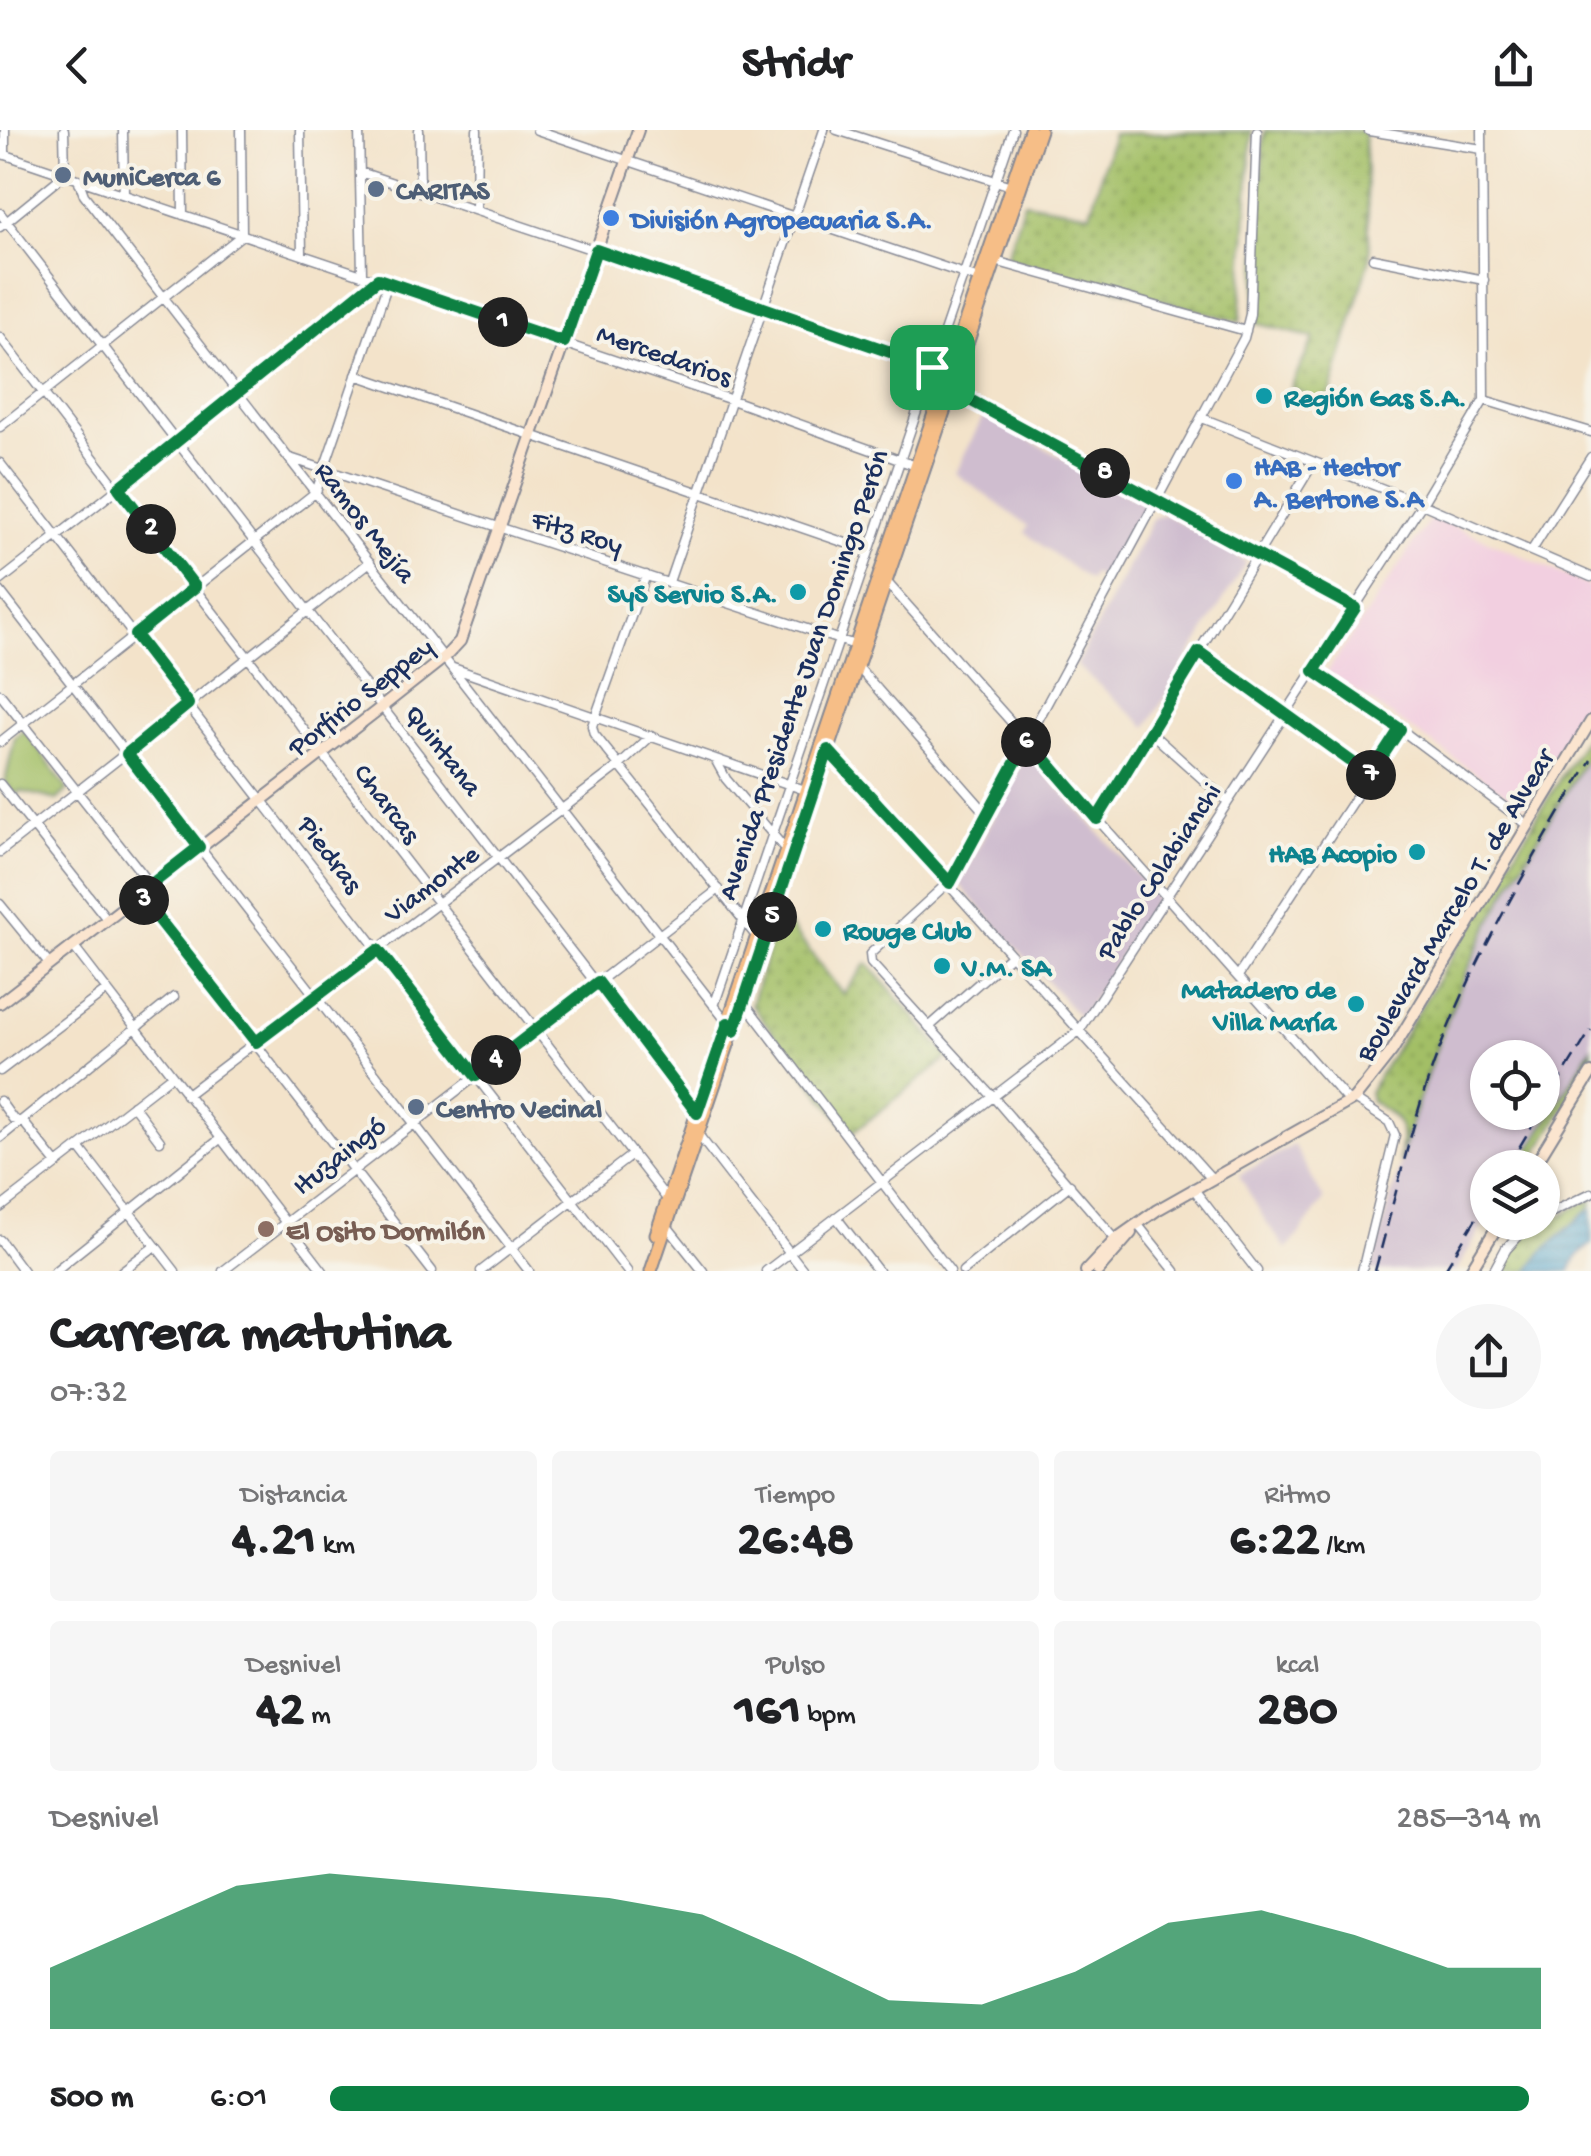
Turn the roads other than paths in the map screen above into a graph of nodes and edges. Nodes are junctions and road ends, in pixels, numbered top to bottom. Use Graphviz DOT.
graph roads {
  1 [pos="5,130"];
  2 [pos="64,130"];
  3 [pos="122,130"];
  4 [pos="182,130"];
  5 [pos="241,130"];
  6 [pos="300,130"];
  7 [pos="359,130"];
  8 [pos="418,130"];
  9 [pos="476,130"];
  10 [pos="537,130"];
  11 [pos="638,130"];
  12 [pos="824,130"];
  13 [pos="838,130"];
  14 [pos="1013,130"];
  15 [pos="1030,130"];
  16 [pos="1040,130"];
  17 [pos="1482,130"];
  18 [pos="1257,131"];
  19 [pos="1369,131"];
  20 [pos="1482,148"];
  21 [pos="2,154"];
  22 [pos="628,162"];
  23 [pos="360,172"];
  24 [pos="65,174"];
  25 [pos="78,179"];
  26 [pos="996,181"];
  27 [pos="1011,186"];
  28 [pos="420,191"];
  29 [pos="124,194"];
  30 [pos="476,210"];
  31 [pos="0,213"];
  32 [pos="184,215"];
  33 [pos="795,218"];
  34 [pos="3,224"];
  35 [pos="242,234"];
  36 [pos="596,250"];
  37 [pos="302,254"];
  38 [pos="1374,258"];
  39 [pos="995,261"];
  40 [pos="362,274"];
  41 [pos="964,274"];
  42 [pos="378,279"];
  43 [pos="979,279"];
  44 [pos="1484,280"];
  45 [pos="388,283"];
  46 [pos="164,298"];
  47 [pos="764,307"];
  48 [pos="1246,332"];
  49 [pos="0,337"];
  50 [pos="564,342"];
  51 [pos="104,346"];
  52 [pos="932,367"];
  53 [pos="356,374"];
  54 [pos="948,383"];
  55 [pos="42,393"];
  56 [pos="238,395"];
  57 [pos="732,400"];
  58 [pos="1484,400"];
  59 [pos="1202,418"];
  60 [pos="0,426"];
  61 [pos="1591,432"];
  62 [pos="532,434"];
  63 [pos="179,441"];
  64 [pos="288,457"];
  65 [pos="1591,457"];
  66 [pos="900,460"];
  67 [pos="1314,462"];
  68 [pos="0,463"];
  69 [pos="916,466"];
  70 [pos="326,468"];
  71 [pos="119,488"];
  72 [pos="316,492"];
  73 [pos="700,493"];
  74 [pos="1158,502"];
  75 [pos="1422,504"];
  76 [pos="501,529"];
  77 [pos="56,536"];
  78 [pos="253,540"];
  79 [pos="1532,550"];
  80 [pos="870,551"];
  81 [pos="1258,555"];
  82 [pos="370,562"];
  83 [pos="646,575"];
  84 [pos="1591,577"];
  85 [pos="883,578"];
  86 [pos="0,580"];
  87 [pos="670,582"];
  88 [pos="195,587"];
  89 [pos="0,591"];
  90 [pos="1355,608"];
  91 [pos="307,609"];
  92 [pos="135,635"];
  93 [pos="839,640"];
  94 [pos="855,645"];
  95 [pos="1199,652"];
  96 [pos="250,656"];
  97 [pos="445,657"];
  98 [pos="858,666"];
  99 [pos="453,668"];
  100 [pos="1314,671"];
  101 [pos="70,684"];
  102 [pos="0,694"];
  103 [pos="188,704"];
  104 [pos="383,706"];
  105 [pos="1286,714"];
  106 [pos="596,718"];
  107 [pos="1591,720"];
  108 [pos="23,724"];
  109 [pos="1400,729"];
  110 [pos="1150,732"];
  111 [pos="650,736"];
  112 [pos="1028,739"];
  113 [pos="0,742"];
  114 [pos="828,750"];
  115 [pos="323,753"];
  116 [pos="127,754"];
  117 [pos="716,759"];
  118 [pos="620,765"];
  119 [pos="1370,775"];
  120 [pos="0,784"];
  121 [pos="790,784"];
  122 [pos="805,790"];
  123 [pos="77,792"];
  124 [pos="263,799"];
  125 [pos="1228,802"];
  126 [pos="561,810"];
  127 [pos="986,814"];
  128 [pos="1097,819"];
  129 [pos="34,826"];
  130 [pos="1528,826"];
  131 [pos="773,834"];
  132 [pos="199,847"];
  133 [pos="785,849"];
  134 [pos="0,852"];
  135 [pos="500,857"];
  136 [pos="950,883"];
  137 [pos="151,885"];
  138 [pos="718,889"];
  139 [pos="139,894"];
  140 [pos="1166,898"];
  141 [pos="0,904"];
  142 [pos="439,904"];
  143 [pos="1164,910"];
  144 [pos="107,919"];
  145 [pos="744,920"];
  146 [pos="658,936"];
  147 [pos="756,936"];
  148 [pos="72,946"];
  149 [pos="378,950"];
  150 [pos="1012,954"];
  151 [pos="49,964"];
  152 [pos="1238,976"];
  153 [pos="598,982"];
  154 [pos="107,990"];
  155 [pos="318,996"];
  156 [pos="174,997"];
  157 [pos="744,1002"];
  158 [pos="0,1003"];
  159 [pos="714,1006"];
  160 [pos="731,1027"];
  161 [pos="929,1027"];
  162 [pos="135,1028"];
  163 [pos="536,1029"];
  164 [pos="1081,1033"];
  165 [pos="256,1042"];
  166 [pos="0,1071"];
  167 [pos="1591,1074"];
  168 [pos="171,1076"];
  169 [pos="476,1076"];
  170 [pos="186,1095"];
  171 [pos="994,1098"];
  172 [pos="0,1100"];
  173 [pos="1352,1100"];
  174 [pos="133,1105"];
  175 [pos="697,1113"];
  176 [pos="21,1122"];
  177 [pos="415,1123"];
  178 [pos="697,1137"];
  179 [pos="0,1138"];
  180 [pos="220,1139"];
  181 [pos="160,1141"];
  182 [pos="79,1146"];
  183 [pos="1544,1150"];
  184 [pos="632,1154"];
  185 [pos="57,1164"];
  186 [pos="354,1169"];
  187 [pos="1212,1179"];
  188 [pos="882,1182"];
  189 [pos="1070,1185"];
  190 [pos="1193,1188"];
  191 [pos="1591,1193"];
  192 [pos="667,1199"];
  193 [pos="571,1200"];
  194 [pos="0,1208"];
  195 [pos="1560,1208"];
  196 [pos="128,1210"];
  197 [pos="836,1217"];
  198 [pos="285,1223"];
  199 [pos="1138,1224"];
  200 [pos="667,1226"];
  201 [pos="0,1240"];
  202 [pos="1490,1240"];
  203 [pos="1516,1240"];
  204 [pos="1118,1242"];
  205 [pos="156,1246"];
  206 [pos="510,1247"];
  207 [pos="790,1252"];
  208 [pos="1471,1270"];
  209 [pos="23,1271"];
  210 [pos="54,1271"];
  211 [pos="122,1271"];
  212 [pos="175,1271"];
  213 [pos="223,1271"];
  214 [pos="323,1271"];
  215 [pos="432,1271"];
  216 [pos="480,1271"];
  217 [pos="529,1271"];
  218 [pos="627,1271"];
  219 [pos="643,1271"];
  220 [pos="651,1271"];
  221 [pos="704,1271"];
  222 [pos="766,1271"];
  223 [pos="804,1271"];
  224 [pos="878,1271"];
  225 [pos="950,1271"];
  226 [pos="963,1271"];
  227 [pos="1086,1271"];
  228 [pos="1098,1271"];
  229 [pos="1175,1271"];
  230 [pos="1257,1271"];
  231 [pos="1362,1271"];
  232 [pos="1494,1271"];
  1 -- 21 [label="street"];
  2 -- 24 [label="street"];
  3 -- 29 [label="street"];
  4 -- 32 [label="street"];
  5 -- 35 [label="street"];
  6 -- 37 [label="street"];
  7 -- 23 [label="street"];
  8 -- 28 [label="street"];
  9 -- 30 [label="street"];
  10 -- 22 [label="street"];
  11 -- 22 [label="main road, Porfirio Seppey"];
  12 -- 33 [label="street"];
  13 -- 26 [label="street"];
  14 -- 26 [label="street, Avenida Presidente Juan Domingo Perón"];
  15 -- 27 [label="main road, Avenida Presidente Juan Domingo Perón"];
  16 -- 39 [label="main road, Avenida Presidente Juan Domingo Perón"];
  17 -- 20 [label="street"];
  18 -- 48 [label="street"];
  19 -- 20 [label="street"];
  20 -- 44 [label="street"];
  21 -- 24 [label="street, Mercedarios"];
  22 -- 33 [label="street"];
  22 -- 36 [label="main road, Porfirio Seppey"];
  23 -- 28 [label="street"];
  23 -- 40 [label="street"];
  24 -- 25 [label="street, Mercedarios"];
  24 -- 34 [label="street"];
  25 -- 29 [label="street, Mercedarios"];
  25 -- 46 [label="street, Ramos Mejía"];
  26 -- 27 [label="street"];
  26 -- 41 [label="street, Avenida Presidente Juan Domingo Perón"];
  27 -- 43 [label="main road, Avenida Presidente Juan Domingo Perón"];
  28 -- 30 [label="street"];
  29 -- 32 [label="street, Mercedarios"];
  30 -- 36 [label="street"];
  31 -- 34 [label="street, Quintana"];
  32 -- 35 [label="street, Mercedarios"];
  33 -- 41 [label="street"];
  33 -- 47 [label="street"];
  34 -- 51 [label="street, Quintana"];
  35 -- 37 [label="street, Mercedarios"];
  35 -- 46 [label="street"];
  36 -- 47 [label="street"];
  36 -- 50 [label="main road, Porfirio Seppey"];
  37 -- 40 [label="street, Mercedarios"];
  38 -- 44 [label="street"];
  39 -- 48 [label="street"];
  39 -- 54 [label="main road, Avenida Presidente Juan Domingo Perón"];
  40 -- 42 [label="street, Mercedarios"];
  41 -- 43 [label="street"];
  41 -- 52 [label="street, Avenida Presidente Juan Domingo Perón"];
  42 -- 45 [label="street, Mercedarios"];
  42 -- 56 [label="street"];
  43 -- 54 [label="main road, Avenida Presidente Juan Domingo Perón"];
  44 -- 58 [label="street"];
  45 -- 50 [label="street, Mercedarios"];
  45 -- 53 [label="street"];
  46 -- 51 [label="street"];
  46 -- 56 [label="street, Ramos Mejía"];
  47 -- 52 [label="street"];
  47 -- 57 [label="street"];
  48 -- 59 [label="street"];
  49 -- 55 [label="street, Charcas"];
  50 -- 57 [label="street, Mercedarios"];
  50 -- 62 [label="main road, Porfirio Seppey"];
  51 -- 55 [label="street"];
  51 -- 63 [label="street, Quintana"];
  52 -- 54 [label="street"];
  52 -- 66 [label="street, Avenida Presidente Juan Domingo Perón"];
  53 -- 62 [label="street"];
  53 -- 70 [label="street"];
  54 -- 69 [label="main road, Avenida Presidente Juan Domingo Perón"];
  54 -- 74 [label="street"];
  54 -- 85 [label="main road, Avenida Presidente Juan Domingo Perón"];
  55 -- 60 [label="street"];
  55 -- 71 [label="street, Charcas"];
  56 -- 63 [label="street"];
  56 -- 64 [label="street, Ramos Mejía"];
  57 -- 66 [label="street, Mercedarios"];
  57 -- 73 [label="street"];
  58 -- 61 [label="street"];
  58 -- 75 [label="street, Pablo Colabianchi"];
  59 -- 67 [label="street"];
  59 -- 74 [label="street"];
  62 -- 73 [label="street"];
  62 -- 76 [label="main road, Porfirio Seppey"];
  63 -- 71 [label="street"];
  63 -- 78 [label="street, Quintana"];
  64 -- 70 [label="street, Fitz Roy"];
  64 -- 72 [label="street, Ramos Mejía"];
  65 -- 79 [label="street"];
  66 -- 69 [label="street, Mercedarios"];
  66 -- 80 [label="street, Avenida Presidente Juan Domingo Perón"];
  67 -- 75 [label="street"];
  67 -- 81 [label="street"];
  68 -- 77 [label="street, Piedras"];
  69 -- 85 [label="main road, Avenida Presidente Juan Domingo Perón"];
  70 -- 72 [label="street"];
  70 -- 76 [label="street, Fitz Roy"];
  71 -- 77 [label="street"];
  71 -- 88 [label="street, Charcas"];
  72 -- 78 [label="street"];
  72 -- 82 [label="street, Ramos Mejía"];
  73 -- 80 [label="street"];
  73 -- 87 [label="street"];
  74 -- 81 [label="street"];
  74 -- 112 [label="street"];
  75 -- 79 [label="street"];
  75 -- 90 [label="street, Pablo Colabianchi"];
  76 -- 83 [label="street, Fitz Roy"];
  76 -- 97 [label="main road, Porfirio Seppey"];
  77 -- 86 [label="street"];
  77 -- 92 [label="street, Piedras"];
  78 -- 88 [label="street"];
  78 -- 91 [label="street, Quintana"];
  79 -- 84 [label="street"];
  80 -- 93 [label="street, Avenida Presidente Juan Domingo Perón"];
  81 -- 90 [label="street"];
  81 -- 95 [label="street"];
  82 -- 91 [label="street"];
  82 -- 97 [label="street, Ramos Mejía"];
  83 -- 87 [label="street, Fitz Roy"];
  83 -- 106 [label="street"];
  85 -- 94 [label="main road, Avenida Presidente Juan Domingo Perón"];
  85 -- 98 [label="main road, Avenida Presidente Juan Domingo Perón"];
  85 -- 112 [label="street"];
  87 -- 93 [label="street, Fitz Roy"];
  88 -- 92 [label="street"];
  88 -- 96 [label="street, Charcas"];
  89 -- 101 [label="street"];
  90 -- 100 [label="street, Pablo Colabianchi"];
  91 -- 96 [label="street"];
  91 -- 104 [label="street, Quintana"];
  92 -- 101 [label="street"];
  92 -- 103 [label="street, Piedras"];
  93 -- 94 [label="street, Fitz Roy"];
  93 -- 121 [label="street, Avenida Presidente Juan Domingo Perón"];
  94 -- 122 [label="main road, Avenida Presidente Juan Domingo Perón"];
  95 -- 105 [label="street"];
  95 -- 110 [label="street"];
  96 -- 103 [label="street"];
  96 -- 115 [label="street, Charcas"];
  97 -- 99 [label="street, Ramos Mejía"];
  97 -- 104 [label="main road, Porfirio Seppey"];
  98 -- 114 [label="main road, Avenida Presidente Juan Domingo Perón"];
  98 -- 127 [label="street"];
  99 -- 106 [label="street"];
  99 -- 126 [label="street, Ramos Mejía"];
  100 -- 105 [label="street, Pablo Colabianchi"];
  100 -- 109 [label="street"];
  101 -- 108 [label="street"];
  101 -- 116 [label="street"];
  102 -- 108 [label="street"];
  103 -- 116 [label="street"];
  103 -- 124 [label="street, Piedras"];
  104 -- 115 [label="main road, Porfirio Seppey"];
  104 -- 135 [label="street, Quintana"];
  105 -- 119 [label="street"];
  105 -- 125 [label="street, Pablo Colabianchi"];
  106 -- 111 [label="street"];
  106 -- 118 [label="street"];
  107 -- 130 [label="main road, Boulevard Marcelo T. de Alvear"];
  108 -- 113 [label="street"];
  108 -- 123 [label="street"];
  109 -- 119 [label="street"];
  109 -- 130 [label="street"];
  110 -- 125 [label="street"];
  110 -- 128 [label="street"];
  111 -- 117 [label="street"];
  111 -- 118 [label="street, Viamonte"];
  112 -- 127 [label="street"];
  112 -- 128 [label="street"];
  114 -- 136 [label="street"];
  114 -- 157 [label="main road, Avenida Presidente Juan Domingo Perón"];
  115 -- 124 [label="main road, Porfirio Seppey"];
  115 -- 142 [label="street, Charcas"];
  116 -- 123 [label="street"];
  116 -- 132 [label="street"];
  117 -- 121 [label="street"];
  117 -- 131 [label="street"];
  118 -- 126 [label="street, Viamonte"];
  118 -- 138 [label="street"];
  119 -- 152 [label="street"];
  120 -- 129 [label="street"];
  121 -- 122 [label="street"];
  121 -- 131 [label="street, Avenida Presidente Juan Domingo Perón"];
  122 -- 133 [label="main road, Avenida Presidente Juan Domingo Perón"];
  123 -- 129 [label="street"];
  123 -- 137 [label="street"];
  124 -- 132 [label="main road, Porfirio Seppey"];
  124 -- 149 [label="street, Piedras"];
  125 -- 140 [label="street, Pablo Colabianchi"];
  126 -- 135 [label="street, Viamonte"];
  126 -- 146 [label="street, Ramos Mejía"];
  127 -- 136 [label="street"];
  128 -- 140 [label="street"];
  129 -- 134 [label="street"];
  129 -- 144 [label="street"];
  130 -- 173 [label="main road, Boulevard Marcelo T. de Alvear"];
  131 -- 133 [label="street"];
  131 -- 145 [label="street, Avenida Presidente Juan Domingo Perón"];
  132 -- 137 [label="main road, Porfirio Seppey"];
  132 -- 155 [label="street"];
  133 -- 147 [label="main road, Avenida Presidente Juan Domingo Perón"];
  135 -- 142 [label="street, Viamonte"];
  135 -- 153 [label="street, Quintana"];
  136 -- 150 [label="street"];
  136 -- 161 [label="street"];
  137 -- 139 [label="main road, Porfirio Seppey"];
  138 -- 145 [label="street"];
  138 -- 146 [label="street, Ituzaingó"];
  139 -- 144 [label="main road, Porfirio Seppey"];
  139 -- 165 [label="street"];
  140 -- 152 [label="street"];
  140 -- 164 [label="street, Pablo Colabianchi"];
  141 -- 151 [label="street"];
  142 -- 149 [label="street, Viamonte"];
  142 -- 163 [label="street, Charcas"];
  143 -- 164 [label="street"];
  144 -- 148 [label="main road, Porfirio Seppey"];
  145 -- 147 [label="street"];
  145 -- 159 [label="street, Avenida Presidente Juan Domingo Perón"];
  146 -- 153 [label="street, Ituzaingó"];
  146 -- 159 [label="street, Ramos Mejía"];
  147 -- 160 [label="main road, Avenida Presidente Juan Domingo Perón"];
  148 -- 151 [label="main road, Porfirio Seppey"];
  148 -- 154 [label="street"];
  149 -- 155 [label="street, Viamonte"];
  149 -- 169 [label="street, Piedras"];
  150 -- 161 [label="street"];
  150 -- 164 [label="street"];
  151 -- 158 [label="main road, Porfirio Seppey"];
  152 -- 173 [label="street"];
  153 -- 163 [label="street, Ituzaingó"];
  153 -- 175 [label="street, Quintana"];
  154 -- 162 [label="street"];
  154 -- 166 [label="street"];
  155 -- 165 [label="street, Viamonte"];
  155 -- 177 [label="street"];
  156 -- 162 [label="street"];
  157 -- 160 [label="main road, Avenida Presidente Juan Domingo Perón"];
  157 -- 188 [label="street"];
  159 -- 160 [label="street, Ramos Mejía"];
  160 -- 175 [label="main road, Avenida Presidente Juan Domingo Perón"];
  160 -- 178 [label="main road, Avenida Presidente Juan Domingo Perón"];
  161 -- 171 [label="street"];
  162 -- 168 [label="street"];
  162 -- 176 [label="street"];
  163 -- 169 [label="street, Ituzaingó"];
  163 -- 184 [label="street, Charcas"];
  164 -- 171 [label="street, Pablo Colabianchi"];
  164 -- 187 [label="street"];
  165 -- 170 [label="street, Viamonte"];
  165 -- 186 [label="street"];
  167 -- 183 [label="main road"];
  168 -- 170 [label="street"];
  168 -- 174 [label="street"];
  169 -- 177 [label="street, Ituzaingó"];
  169 -- 193 [label="street, Piedras"];
  170 -- 180 [label="street"];
  171 -- 188 [label="street, Pablo Colabianchi"];
  171 -- 189 [label="street"];
  172 -- 176 [label="street"];
  173 -- 187 [label="main road, Boulevard Marcelo T. de Alvear"];
  173 -- 231 [label="street"];
  174 -- 181 [label="street"];
  174 -- 182 [label="street"];
  175 -- 178 [label="street"];
  175 -- 192 [label="main road, Avenida Presidente Juan Domingo Perón"];
  176 -- 179 [label="street"];
  176 -- 185 [label="street"];
  177 -- 186 [label="street, Ituzaingó"];
  177 -- 206 [label="street"];
  178 -- 200 [label="main road, Avenida Presidente Juan Domingo Perón"];
  178 -- 207 [label="street"];
  180 -- 196 [label="street"];
  180 -- 198 [label="street"];
  182 -- 185 [label="street"];
  182 -- 196 [label="street"];
  184 -- 192 [label="street, Charcas"];
  184 -- 193 [label="street"];
  185 -- 194 [label="street"];
  186 -- 198 [label="street, Ituzaingó"];
  186 -- 215 [label="street"];
  187 -- 190 [label="main road, Boulevard Marcelo T. de Alvear"];
  188 -- 197 [label="street, Pablo Colabianchi"];
  188 -- 225 [label="street"];
  189 -- 204 [label="street"];
  189 -- 226 [label="street"];
  190 -- 199 [label="main road, Boulevard Marcelo T. de Alvear"];
  190 -- 230 [label="street"];
  191 -- 195 [label="street"];
  192 -- 219 [label="main road, Avenida Presidente Juan Domingo Perón"];
  193 -- 206 [label="street"];
  193 -- 218 [label="street, Piedras"];
  196 -- 205 [label="street"];
  196 -- 210 [label="street"];
  197 -- 207 [label="street, Pablo Colabianchi"];
  197 -- 224 [label="street"];
  198 -- 213 [label="street, Ituzaingó"];
  198 -- 214 [label="street"];
  199 -- 204 [label="main road, Boulevard Marcelo T. de Alvear"];
  199 -- 229 [label="street"];
  200 -- 220 [label="main road, Avenida Presidente Juan Domingo Perón"];
  200 -- 221 [label="street"];
  201 -- 209 [label="street"];
  202 -- 208 [label="main road"];
  203 -- 232 [label="street"];
  204 -- 227 [label="main road, Boulevard Marcelo T. de Alvear"];
  204 -- 228 [label="main road, Boulevard Marcelo T. de Alvear"];
  205 -- 211 [label="street"];
  205 -- 212 [label="street"];
  206 -- 216 [label="street"];
  206 -- 217 [label="street"];
  207 -- 222 [label="street, Pablo Colabianchi"];
  207 -- 223 [label="street"];
}
